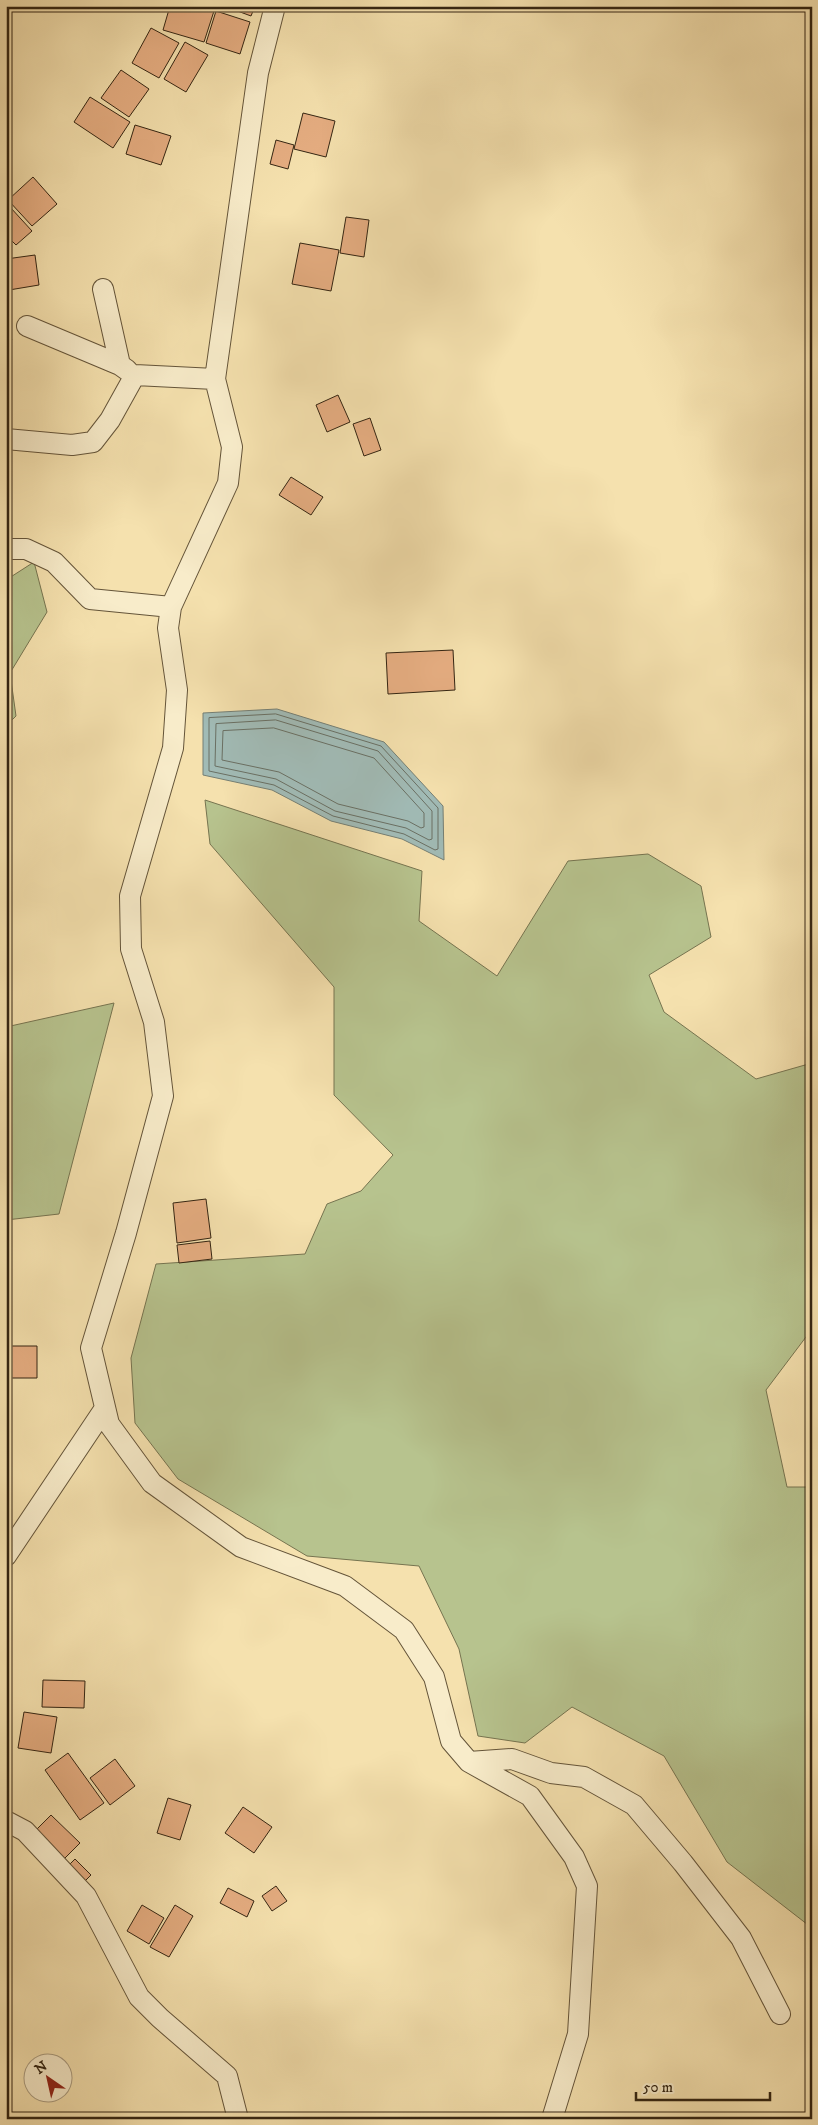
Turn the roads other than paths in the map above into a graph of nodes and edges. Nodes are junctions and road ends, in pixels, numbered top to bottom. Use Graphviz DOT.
graph roads {
  1 [pos="276,6"];
  2 [pos="103,289"];
  3 [pos="28,326"];
  4 [pos="127,370"];
  5 [pos="215,380"];
  6 [pos="6,439"];
  7 [pos="6,549"];
  8 [pos="171,607"];
  9 [pos="105,1408"];
  10 [pos="6,1556"];
  11 [pos="470,1762"];
  12 [pos="6,1821"];
  13 [pos="780,2014"];
  14 [pos="238,2119"];
  15 [pos="552,2119"];
  1 -- 5 [label="street"];
  2 -- 4 [label="street"];
  3 -- 4 [label="street"];
  4 -- 5 [label="street"];
  4 -- 6 [label="street"];
  5 -- 8 [label="street"];
  7 -- 8 [label="street"];
  8 -- 9 [label="street"];
  9 -- 10 [label="street"];
  9 -- 11 [label="street"];
  11 -- 13 [label="street"];
  11 -- 15 [label="street"];
  12 -- 14 [label="street"];
}
